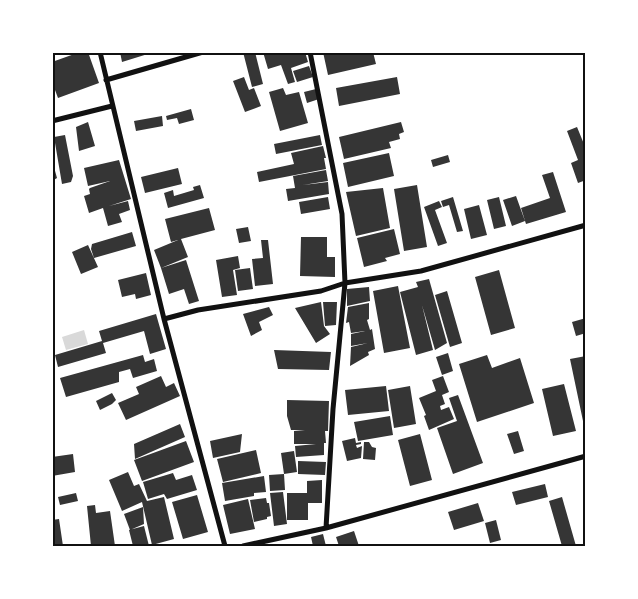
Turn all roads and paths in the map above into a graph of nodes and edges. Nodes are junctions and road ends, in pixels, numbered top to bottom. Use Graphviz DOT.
graph roads {
  1 [pos="100,52"];
  2 [pos="203,52"];
  3 [pos="310,52"];
  4 [pos="106,80"];
  5 [pos="112,106"];
  6 [pos="52,121"];
  7 [pos="586,225"];
  8 [pos="344,283"];
  9 [pos="164,319"];
  10 [pos="586,456"];
  11 [pos="326,528"];
  12 [pos="225,546"];
  13 [pos="243,546"];
  1 -- 4 [label="street"];
  2 -- 4 [label="street"];
  3 -- 8 [label="street"];
  4 -- 5 [label="street"];
  5 -- 6 [label="street"];
  5 -- 9 [label="street"];
  7 -- 8 [label="street"];
  8 -- 9 [label="street"];
  8 -- 11 [label="street"];
  9 -- 12 [label="street"];
  10 -- 11 [label="street"];
  11 -- 13 [label="street"];
}
